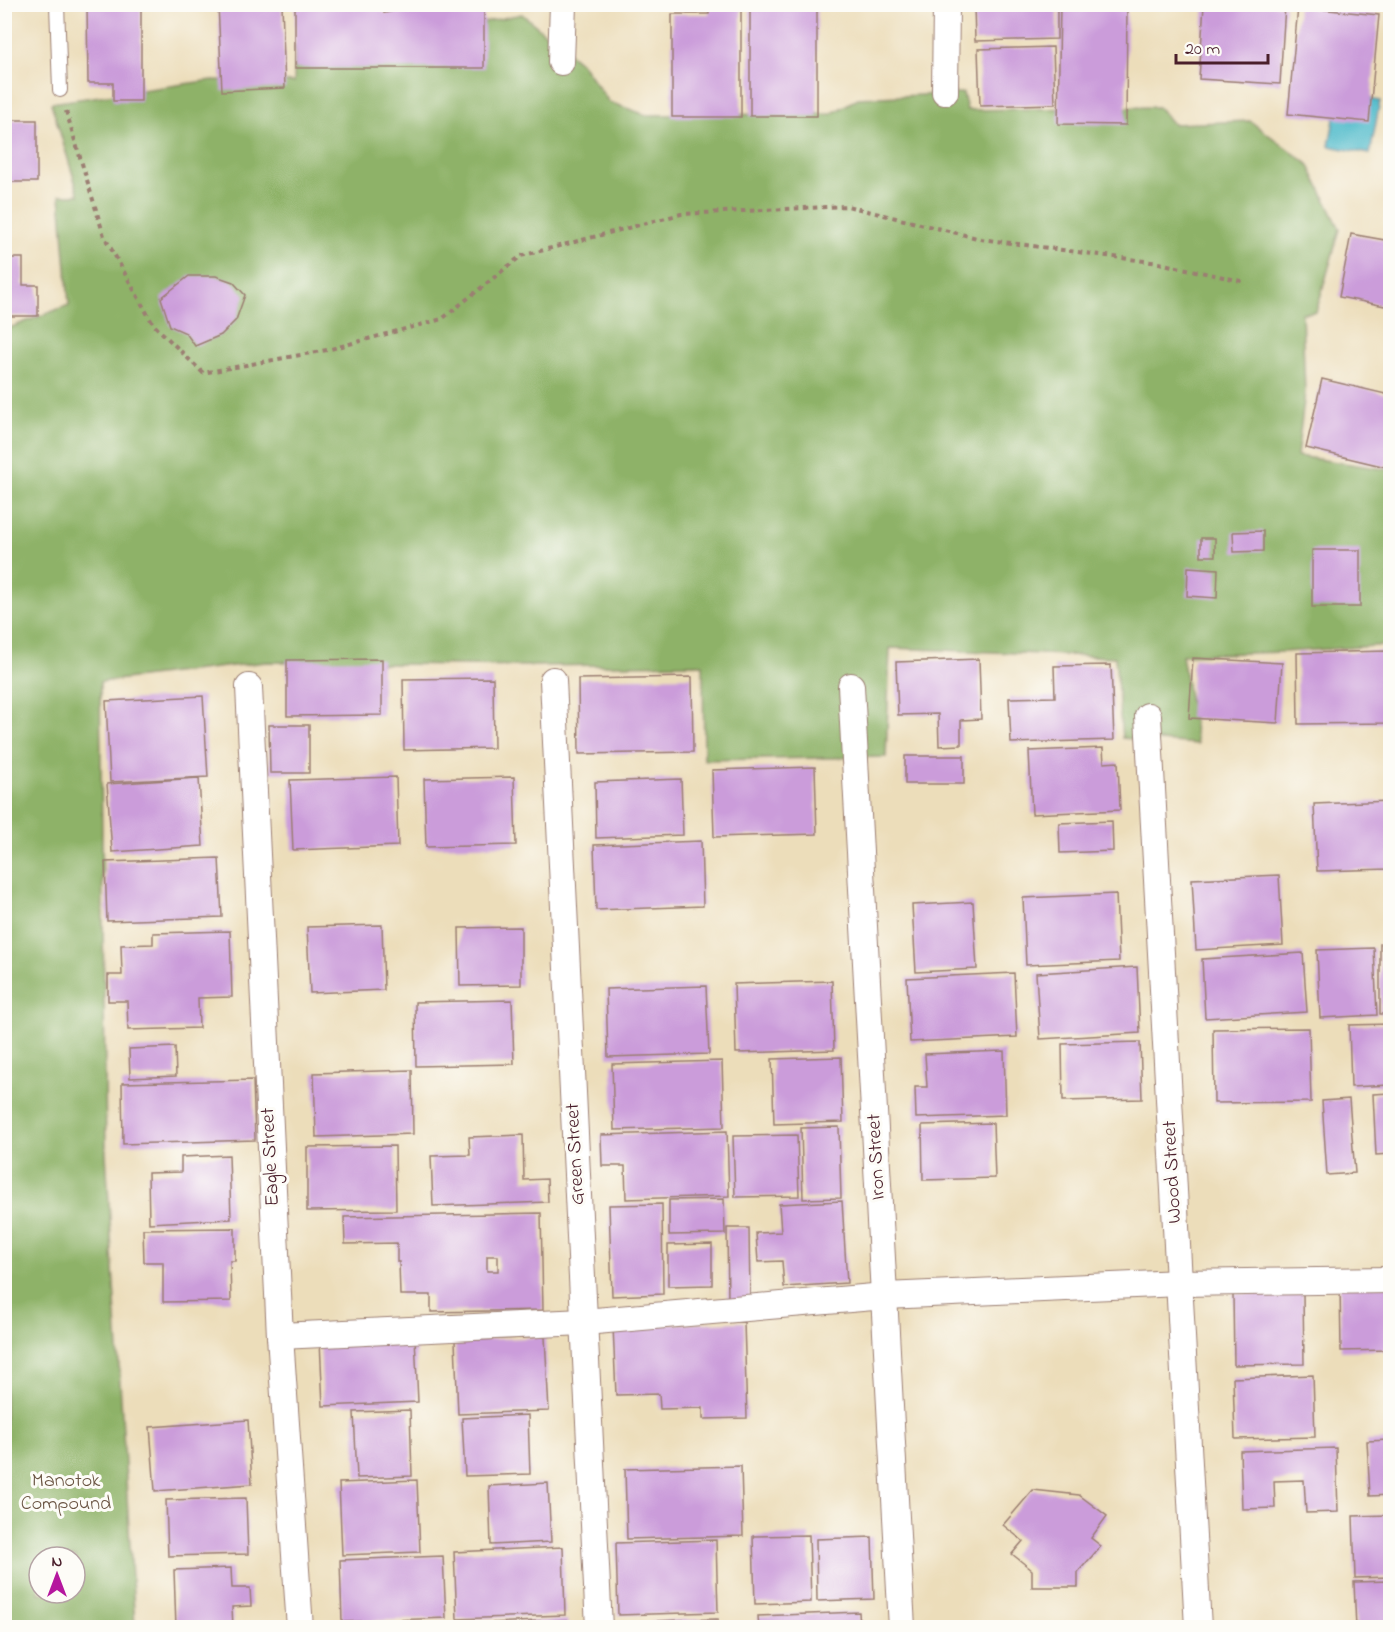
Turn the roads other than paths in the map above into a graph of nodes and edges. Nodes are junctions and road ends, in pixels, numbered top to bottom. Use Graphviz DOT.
graph roads {
  1 [pos="57,4"];
  2 [pos="563,4"];
  3 [pos="946,4"];
  4 [pos="561,62"];
  5 [pos="60,90"];
  6 [pos="945,92"];
  7 [pos="553,680"];
  8 [pos="852,686"];
  9 [pos="249,687"];
  10 [pos="1148,716"];
  11 [pos="1390,1280"];
  12 [pos="1180,1283"];
  13 [pos="885,1296"];
  14 [pos="584,1322"];
  15 [pos="279,1336"];
  16 [pos="300,1628"];
  17 [pos="599,1628"];
  18 [pos="902,1628"];
  19 [pos="1198,1628"];
  1 -- 5 [label="lane"];
  2 -- 4 [label="street"];
  3 -- 6 [label="street"];
  7 -- 14 [label="street, Green Street"];
  8 -- 13 [label="street, Iron Street"];
  9 -- 15 [label="street, Eagle Street"];
  10 -- 12 [label="street, Wood Street"];
  11 -- 12 [label="street"];
  12 -- 13 [label="street"];
  12 -- 19 [label="street, Wood Street"];
  13 -- 14 [label="street"];
  13 -- 18 [label="street, Iron Street"];
  14 -- 15 [label="street"];
  14 -- 17 [label="street, Green Street"];
  15 -- 16 [label="street, Eagle Street"];
}
